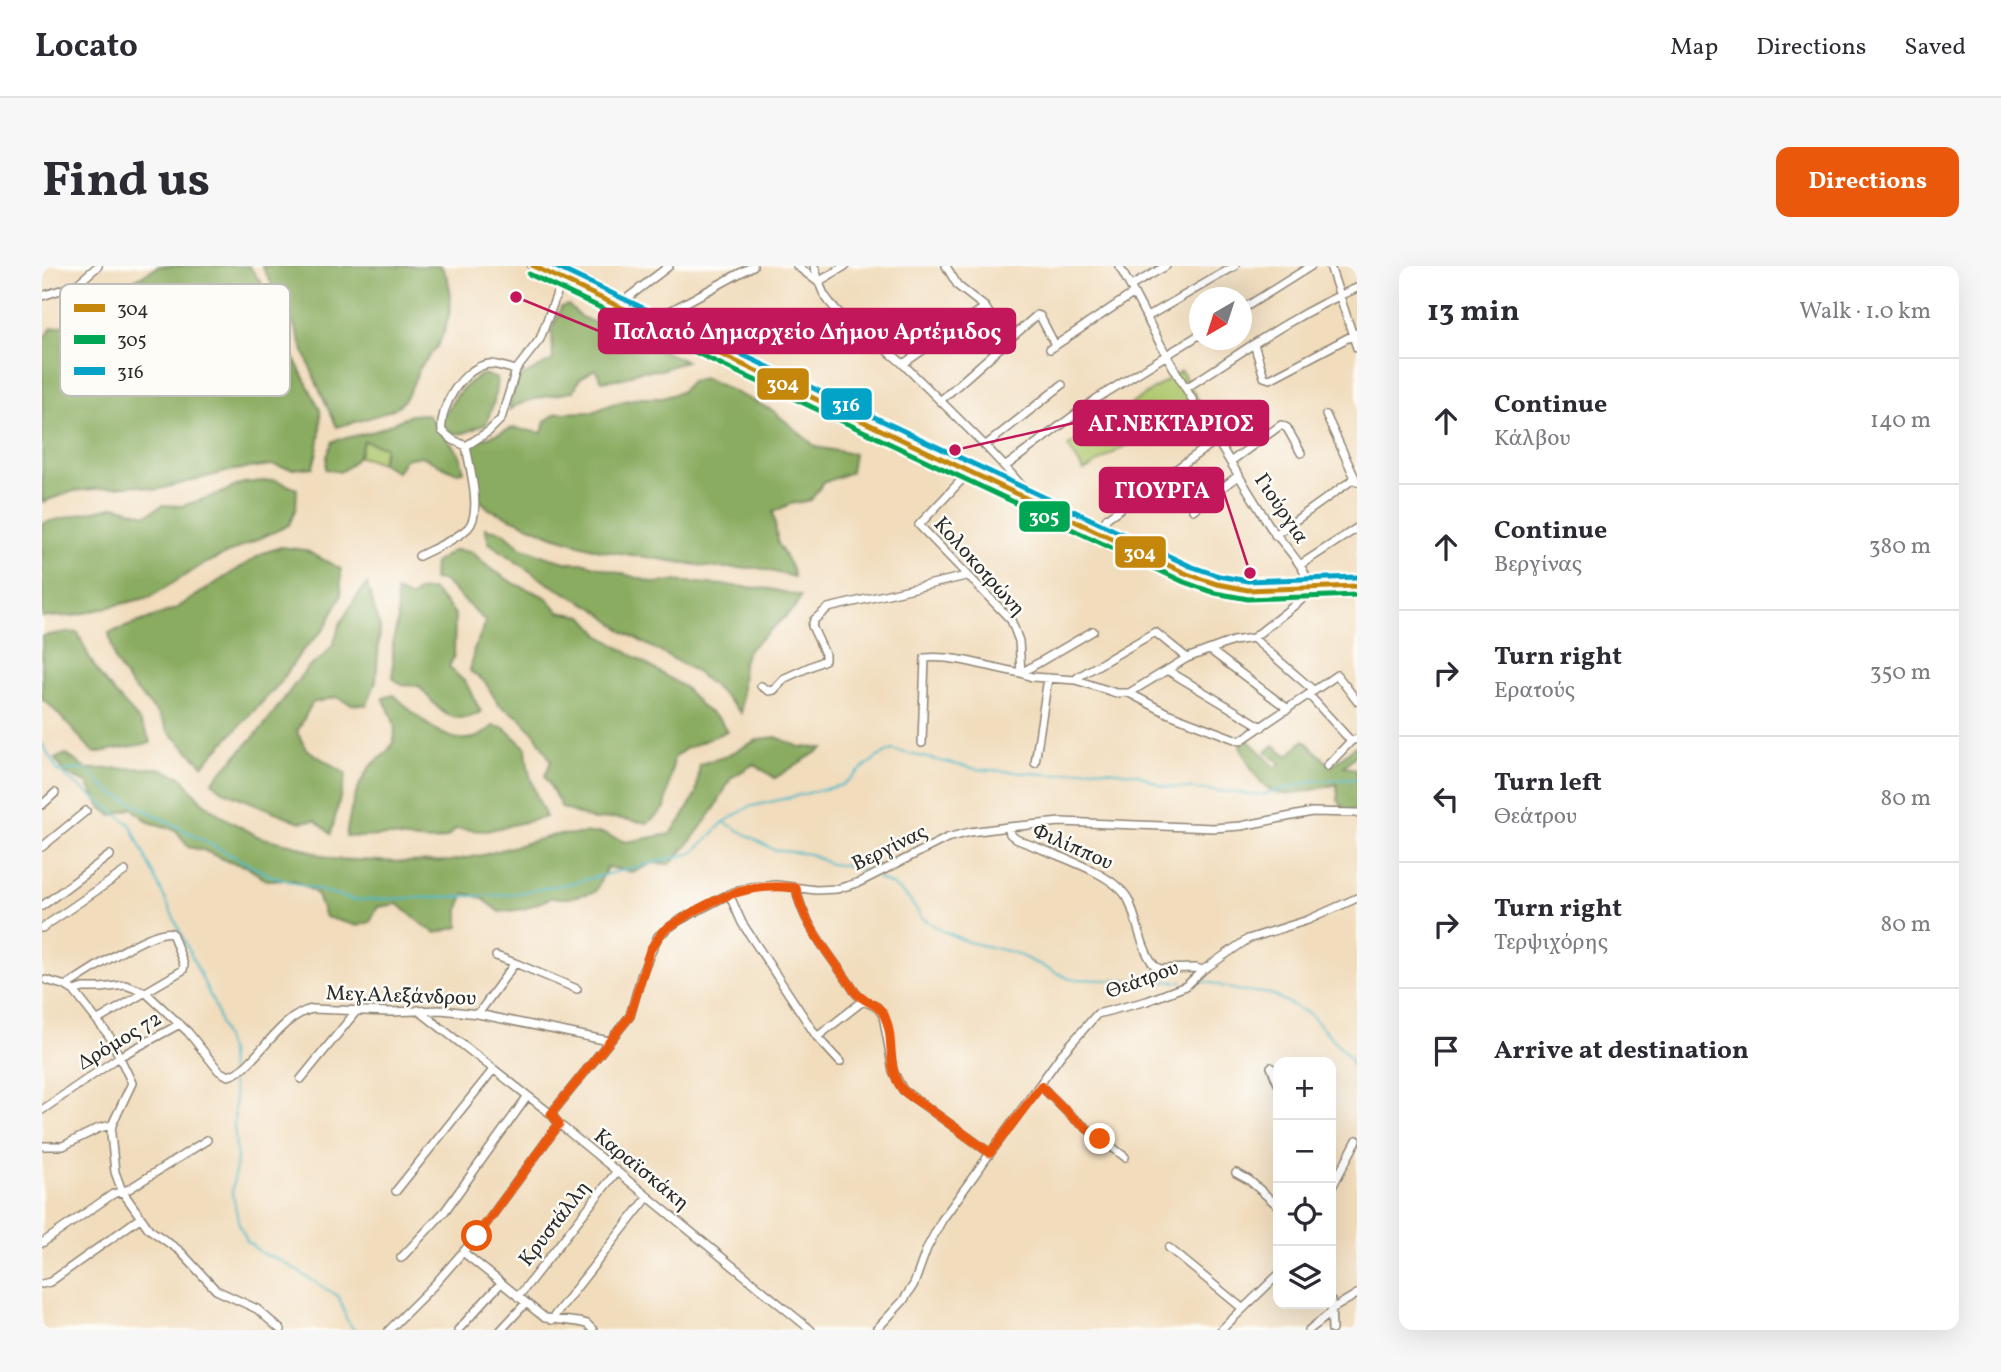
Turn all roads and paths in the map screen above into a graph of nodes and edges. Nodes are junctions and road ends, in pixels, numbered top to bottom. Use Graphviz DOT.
graph roads {
  1 [pos="98,266"];
  2 [pos="533,266"];
  3 [pos="668,266"];
  4 [pos="753,266"];
  5 [pos="797,266"];
  6 [pos="814,266"];
  7 [pos="845,266"];
  8 [pos="946,266"];
  9 [pos="1119,266"];
  10 [pos="1166,266"];
  11 [pos="1235,266"];
  12 [pos="1311,266"];
  13 [pos="1330,266"];
  14 [pos="562,280"];
  15 [pos="818,282"];
  16 [pos="77,284"];
  17 [pos="1357,288"];
  18 [pos="1133,289"];
  19 [pos="60,290"];
  20 [pos="42,296"];
  21 [pos="1339,296"];
  22 [pos="1252,303"];
  23 [pos="617,306"];
  24 [pos="985,307"];
  25 [pos="1147,317"];
  26 [pos="650,322"];
  27 [pos="1355,333"];
  28 [pos="1007,341"];
  29 [pos="1189,341"];
  30 [pos="1254,344"];
  31 [pos="1357,348"];
  32 [pos="1167,355"];
  33 [pos="903,364"];
  34 [pos="516,370"];
  35 [pos="1062,385"];
  36 [pos="1186,388"];
  37 [pos="940,401"];
  38 [pos="1326,415"];
  39 [pos="1217,440"];
  40 [pos="986,445"];
  41 [pos="466,446"];
  42 [pos="1301,453"];
  43 [pos="1230,462"];
  44 [pos="1006,466"];
  45 [pos="969,472"];
  46 [pos="1238,475"];
  47 [pos="1015,477"];
  48 [pos="1356,480"];
  49 [pos="1013,493"];
  50 [pos="1037,504"];
  51 [pos="1193,510"];
  52 [pos="1357,528"];
  53 [pos="1098,533"];
  54 [pos="1275,535"];
  55 [pos="419,556"];
  56 [pos="1300,565"];
  57 [pos="966,576"];
  58 [pos="1357,586"];
  59 [pos="1309,589"];
  60 [pos="1093,631"];
  61 [pos="1254,638"];
  62 [pos="1210,650"];
  63 [pos="1187,658"];
  64 [pos="1167,670"];
  65 [pos="1021,673"];
  66 [pos="1048,678"];
  67 [pos="1076,680"];
  68 [pos="761,686"];
  69 [pos="1311,692"];
  70 [pos="1129,693"];
  71 [pos="1357,701"];
  72 [pos="1288,709"];
  73 [pos="1262,727"];
  74 [pos="1354,740"];
  75 [pos="922,743"];
  76 [pos="1035,763"];
  77 [pos="1327,766"];
  78 [pos="55,793"];
  79 [pos="42,805"];
  80 [pos="86,811"];
  81 [pos="1357,813"];
  82 [pos="1008,827"];
  83 [pos="42,846"];
  84 [pos="110,855"];
  85 [pos="125,871"];
  86 [pos="796,888"];
  87 [pos="729,894"];
  88 [pos="1357,898"];
  89 [pos="42,906"];
  90 [pos="42,928"];
  91 [pos="496,956"];
  92 [pos="515,963"];
  93 [pos="1203,970"];
  94 [pos="43,978"];
  95 [pos="66,986"];
  96 [pos="577,989"];
  97 [pos="74,991"];
  98 [pos="145,992"];
  99 [pos="863,1001"];
  100 [pos="358,1009"];
  101 [pos="417,1010"];
  102 [pos="478,1014"];
  103 [pos="98,1020"];
  104 [pos="180,1024"];
  105 [pos="817,1037"];
  106 [pos="608,1041"];
  107 [pos="119,1057"];
  108 [pos="840,1062"];
  109 [pos="1271,1067"];
  110 [pos="493,1070"];
  111 [pos="1273,1072"];
  112 [pos="301,1079"];
  113 [pos="1041,1086"];
  114 [pos="527,1097"];
  115 [pos="43,1110"];
  116 [pos="551,1114"];
  117 [pos="559,1124"];
  118 [pos="112,1125"];
  119 [pos="207,1140"];
  120 [pos="1357,1140"];
  121 [pos="42,1146"];
  122 [pos="990,1153"];
  123 [pos="1125,1157"];
  124 [pos="617,1171"];
  125 [pos="1236,1173"];
  126 [pos="1334,1183"];
  127 [pos="124,1191"];
  128 [pos="397,1191"];
  129 [pos="648,1197"];
  130 [pos="1273,1202"];
  131 [pos="140,1218"];
  132 [pos="42,1243"];
  133 [pos="1169,1248"];
  134 [pos="463,1252"];
  135 [pos="401,1258"];
  136 [pos="1273,1280"];
  137 [pos="500,1283"];
  138 [pos="42,1284"];
  139 [pos="1357,1294"];
  140 [pos="518,1297"];
  141 [pos="525,1304"];
  142 [pos="1336,1304"];
  143 [pos="1242,1308"];
  144 [pos="1329,1309"];
  145 [pos="1331,1309"];
  146 [pos="551,1320"];
  147 [pos="279,1329"];
  148 [pos="389,1330"];
  149 [pos="458,1330"];
  150 [pos="501,1330"];
  151 [pos="593,1330"];
  152 [pos="811,1330"];
  153 [pos="876,1330"];
  154 [pos="1220,1330"];
  155 [pos="1309,1330"];
  156 [pos="1332,1330"];
  1 -- 16 [label="street"];
  2 -- 14 [label="main road"];
  3 -- 23 [label="street"];
  4 -- 26 [label="street"];
  5 -- 15 [label="street"];
  6 -- 15 [label="street"];
  7 -- 15 [label="street"];
  8 -- 24 [label="street"];
  9 -- 18 [label="street, Γιούργια"];
  10 -- 18 [label="street"];
  11 -- 25 [label="street"];
  12 -- 22 [label="street"];
  13 -- 21 [label="street"];
  14 -- 23 [label="main road"];
  14 -- 34 [label="street"];
  15 -- 33 [label="street"];
  17 -- 21 [label="street"];
  18 -- 25 [label="street, Γιούργια"];
  18 -- 28 [label="street"];
  19 -- 20 [label="street"];
  21 -- 27 [label="street"];
  21 -- 30 [label="street"];
  23 -- 26 [label="main road"];
  24 -- 28 [label="street"];
  24 -- 33 [label="street"];
  25 -- 32 [label="street, Γιούργια"];
  26 -- 45 [label="main road"];
  27 -- 30 [label="street"];
  27 -- 31 [label="street"];
  28 -- 37 [label="street"];
  29 -- 32 [label="street"];
  30 -- 36 [label="street"];
  32 -- 36 [label="street, Γιούργια"];
  32 -- 44 [label="street"];
  33 -- 37 [label="street"];
  34 -- 41 [label="street"];
  34 -- 41 [label="street"];
  35 -- 40 [label="street"];
  36 -- 39 [label="street, Γιούργια"];
  37 -- 40 [label="street"];
  38 -- 48 [label="street"];
  39 -- 43 [label="street, Γιούργια"];
  39 -- 53 [label="street"];
  40 -- 44 [label="street"];
  41 -- 55 [label="street"];
  42 -- 43 [label="street"];
  43 -- 46 [label="street, Γιούργια"];
  44 -- 47 [label="street"];
  45 -- 49 [label="main road"];
  45 -- 57 [label="street, Κολοκοτρώνη"];
  46 -- 51 [label="street"];
  46 -- 54 [label="street, Γιούργια"];
  47 -- 49 [label="street"];
  47 -- 50 [label="street"];
  48 -- 54 [label="street"];
  49 -- 50 [label="main road"];
  50 -- 53 [label="main road"];
  52 -- 56 [label="street"];
  53 -- 59 [label="main road"];
  54 -- 56 [label="street, Γιούργια"];
  56 -- 59 [label="street, Γιούργια"];
  57 -- 65 [label="street, Κολοκοτρώνη"];
  57 -- 68 [label="street"];
  58 -- 59 [label="main road"];
  59 -- 61 [label="street"];
  60 -- 65 [label="street"];
  61 -- 62 [label="street"];
  61 -- 69 [label="street"];
  62 -- 63 [label="street"];
  62 -- 72 [label="street"];
  63 -- 64 [label="street"];
  63 -- 67 [label="street"];
  64 -- 70 [label="street"];
  64 -- 73 [label="street"];
  65 -- 66 [label="street"];
  65 -- 75 [label="street"];
  66 -- 67 [label="street"];
  66 -- 76 [label="street"];
  67 -- 70 [label="street"];
  69 -- 71 [label="street"];
  69 -- 72 [label="street"];
  69 -- 74 [label="street"];
  70 -- 73 [label="street"];
  72 -- 73 [label="street"];
  74 -- 77 [label="street"];
  78 -- 79 [label="street"];
  80 -- 83 [label="street"];
  81 -- 82 [label="street, Βεργίνας"];
  82 -- 86 [label="street, Βεργίνας"];
  82 -- 93 [label="street, Φιλίππου"];
  84 -- 89 [label="street"];
  85 -- 90 [label="street"];
  86 -- 87 [label="street, Βεργίνας"];
  86 -- 99 [label="street"];
  87 -- 105 [label="street"];
  87 -- 106 [label="street, Βεργίνας"];
  88 -- 93 [label="street, Θεάτρου"];
  91 -- 92 [label="street"];
  92 -- 96 [label="street"];
  92 -- 102 [label="street"];
  93 -- 113 [label="street, Θεάτρου"];
  94 -- 95 [label="street"];
  95 -- 97 [label="street"];
  95 -- 98 [label="street"];
  97 -- 98 [label="street"];
  97 -- 103 [label="street"];
  98 -- 103 [label="street"];
  98 -- 104 [label="street, Μεγ.Αλεξάνδρου"];
  99 -- 105 [label="street"];
  99 -- 122 [label="street"];
  100 -- 101 [label="street, Μεγ.Αλεξάνδρου"];
  100 -- 104 [label="street, Μεγ.Αλεξάνδρου"];
  100 -- 112 [label="street"];
  101 -- 102 [label="street, Μεγ.Αλεξάνδρου"];
  101 -- 110 [label="street, Καραϊσκάκη"];
  102 -- 106 [label="street, Μεγ.Αλεξάνδρου"];
  103 -- 107 [label="street"];
  104 -- 107 [label="street, Δρόμος 72"];
  105 -- 108 [label="street"];
  106 -- 116 [label="street, Βεργίνας"];
  107 -- 115 [label="street, Δρόμος 72"];
  107 -- 118 [label="street"];
  109 -- 111 [label="street"];
  110 -- 114 [label="street, Καραϊσκάκη"];
  110 -- 128 [label="street"];
  113 -- 122 [label="street, Θεάτρου"];
  113 -- 123 [label="street"];
  114 -- 116 [label="street, Καραϊσκάκη"];
  114 -- 135 [label="street"];
  116 -- 117 [label="street, Καραϊσκάκη"];
  117 -- 124 [label="street, Καραϊσκάκη"];
  117 -- 134 [label="street"];
  118 -- 121 [label="street"];
  118 -- 127 [label="street"];
  119 -- 127 [label="street"];
  120 -- 126 [label="street"];
  122 -- 153 [label="street, Θεάτρου"];
  124 -- 129 [label="street, Καραϊσκάκη"];
  124 -- 140 [label="street, Κρυστάλλη"];
  125 -- 130 [label="street"];
  127 -- 131 [label="street"];
  127 -- 132 [label="street"];
  129 -- 146 [label="street"];
  129 -- 152 [label="street, Καραϊσκάκη"];
  131 -- 138 [label="street"];
  131 -- 147 [label="street"];
  133 -- 143 [label="street"];
  134 -- 137 [label="street"];
  134 -- 148 [label="street"];
  136 -- 143 [label="street"];
  137 -- 140 [label="street"];
  137 -- 149 [label="street"];
  139 -- 142 [label="street"];
  140 -- 141 [label="street"];
  141 -- 146 [label="street"];
  141 -- 150 [label="street"];
  143 -- 154 [label="street"];
  144 -- 155 [label="street"];
  145 -- 156 [label="street"];
  146 -- 151 [label="street"];
}
